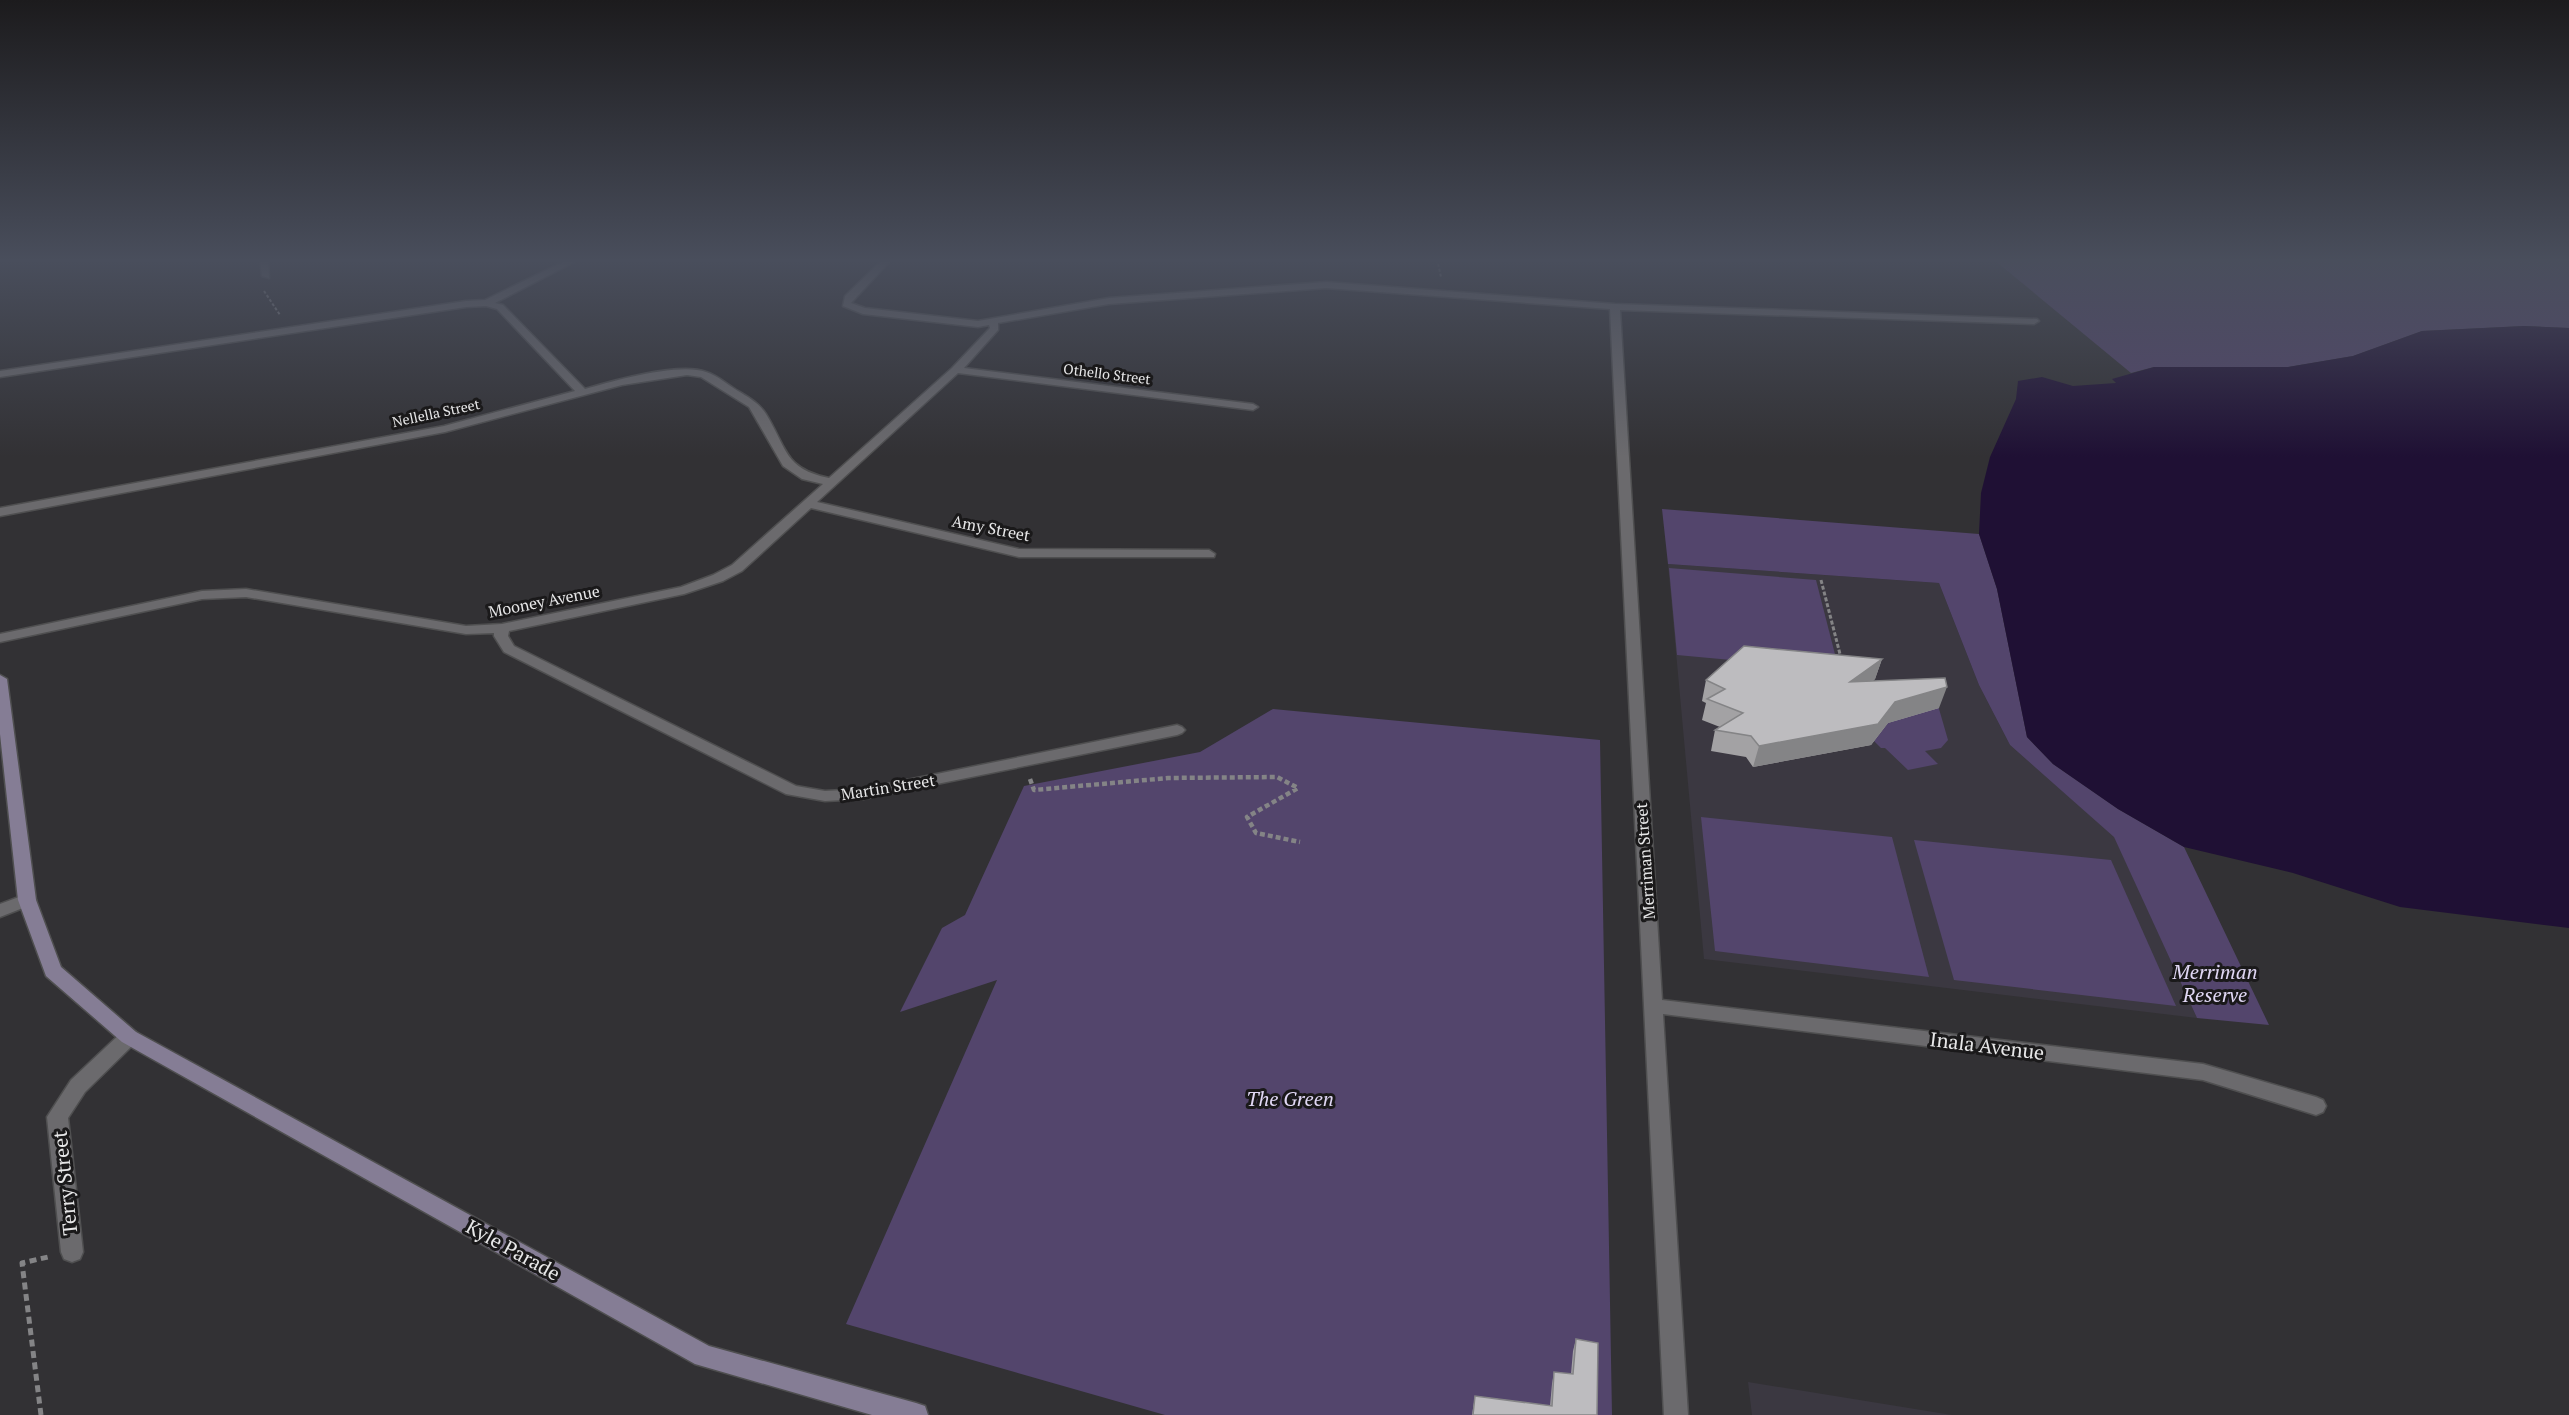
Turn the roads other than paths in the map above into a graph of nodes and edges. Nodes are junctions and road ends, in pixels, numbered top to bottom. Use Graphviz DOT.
graph roads {
  1 [pos="326,325"];
  2 [pos="517,325"];
  3 [pos="994,325"];
  4 [pos="1616,325"];
  5 [pos="956,370"];
  6 [pos="0,374"];
  7 [pos="582,392"];
  8 [pos="1253,407"];
  9 [pos="831,482"];
  10 [pos="807,503"];
  11 [pos="0,512"];
  12 [pos="1209,554"];
  13 [pos="502,628"];
  14 [pos="0,638"];
  15 [pos="1,689"];
  16 [pos="1177,730"];
  17 [pos="27,900"];
  18 [pos="0,911"];
  19 [pos="1654,1006"];
  20 [pos="129,1037"];
  21 [pos="2316,1106"];
  22 [pos="72,1252"];
  23 [pos="916,1415"];
  24 [pos="1676,1415"];
  1 -- 6 [label="street"];
  2 -- 7 [label="street"];
  3 -- 5 [label="street, Mooney Avenue"];
  4 -- 19 [label="street, Merriman Street"];
  5 -- 8 [label="street, Othello Street"];
  5 -- 9 [label="street, Mooney Avenue"];
  7 -- 9 [label="street, Nellella Street"];
  7 -- 11 [label="street, Nellella Street"];
  9 -- 10 [label="street, Mooney Avenue"];
  10 -- 12 [label="street, Amy Street"];
  10 -- 13 [label="street, Mooney Avenue"];
  13 -- 14 [label="street, Mooney Avenue"];
  13 -- 16 [label="street, Martin Street"];
  15 -- 17 [label="street"];
  17 -- 18 [label="street"];
  17 -- 20 [label="street"];
  19 -- 21 [label="street, Inala Avenue"];
  19 -- 24 [label="street, Merriman Street"];
  20 -- 22 [label="street, Terry Street"];
  20 -- 23 [label="street, Kyle Parade"];
}
